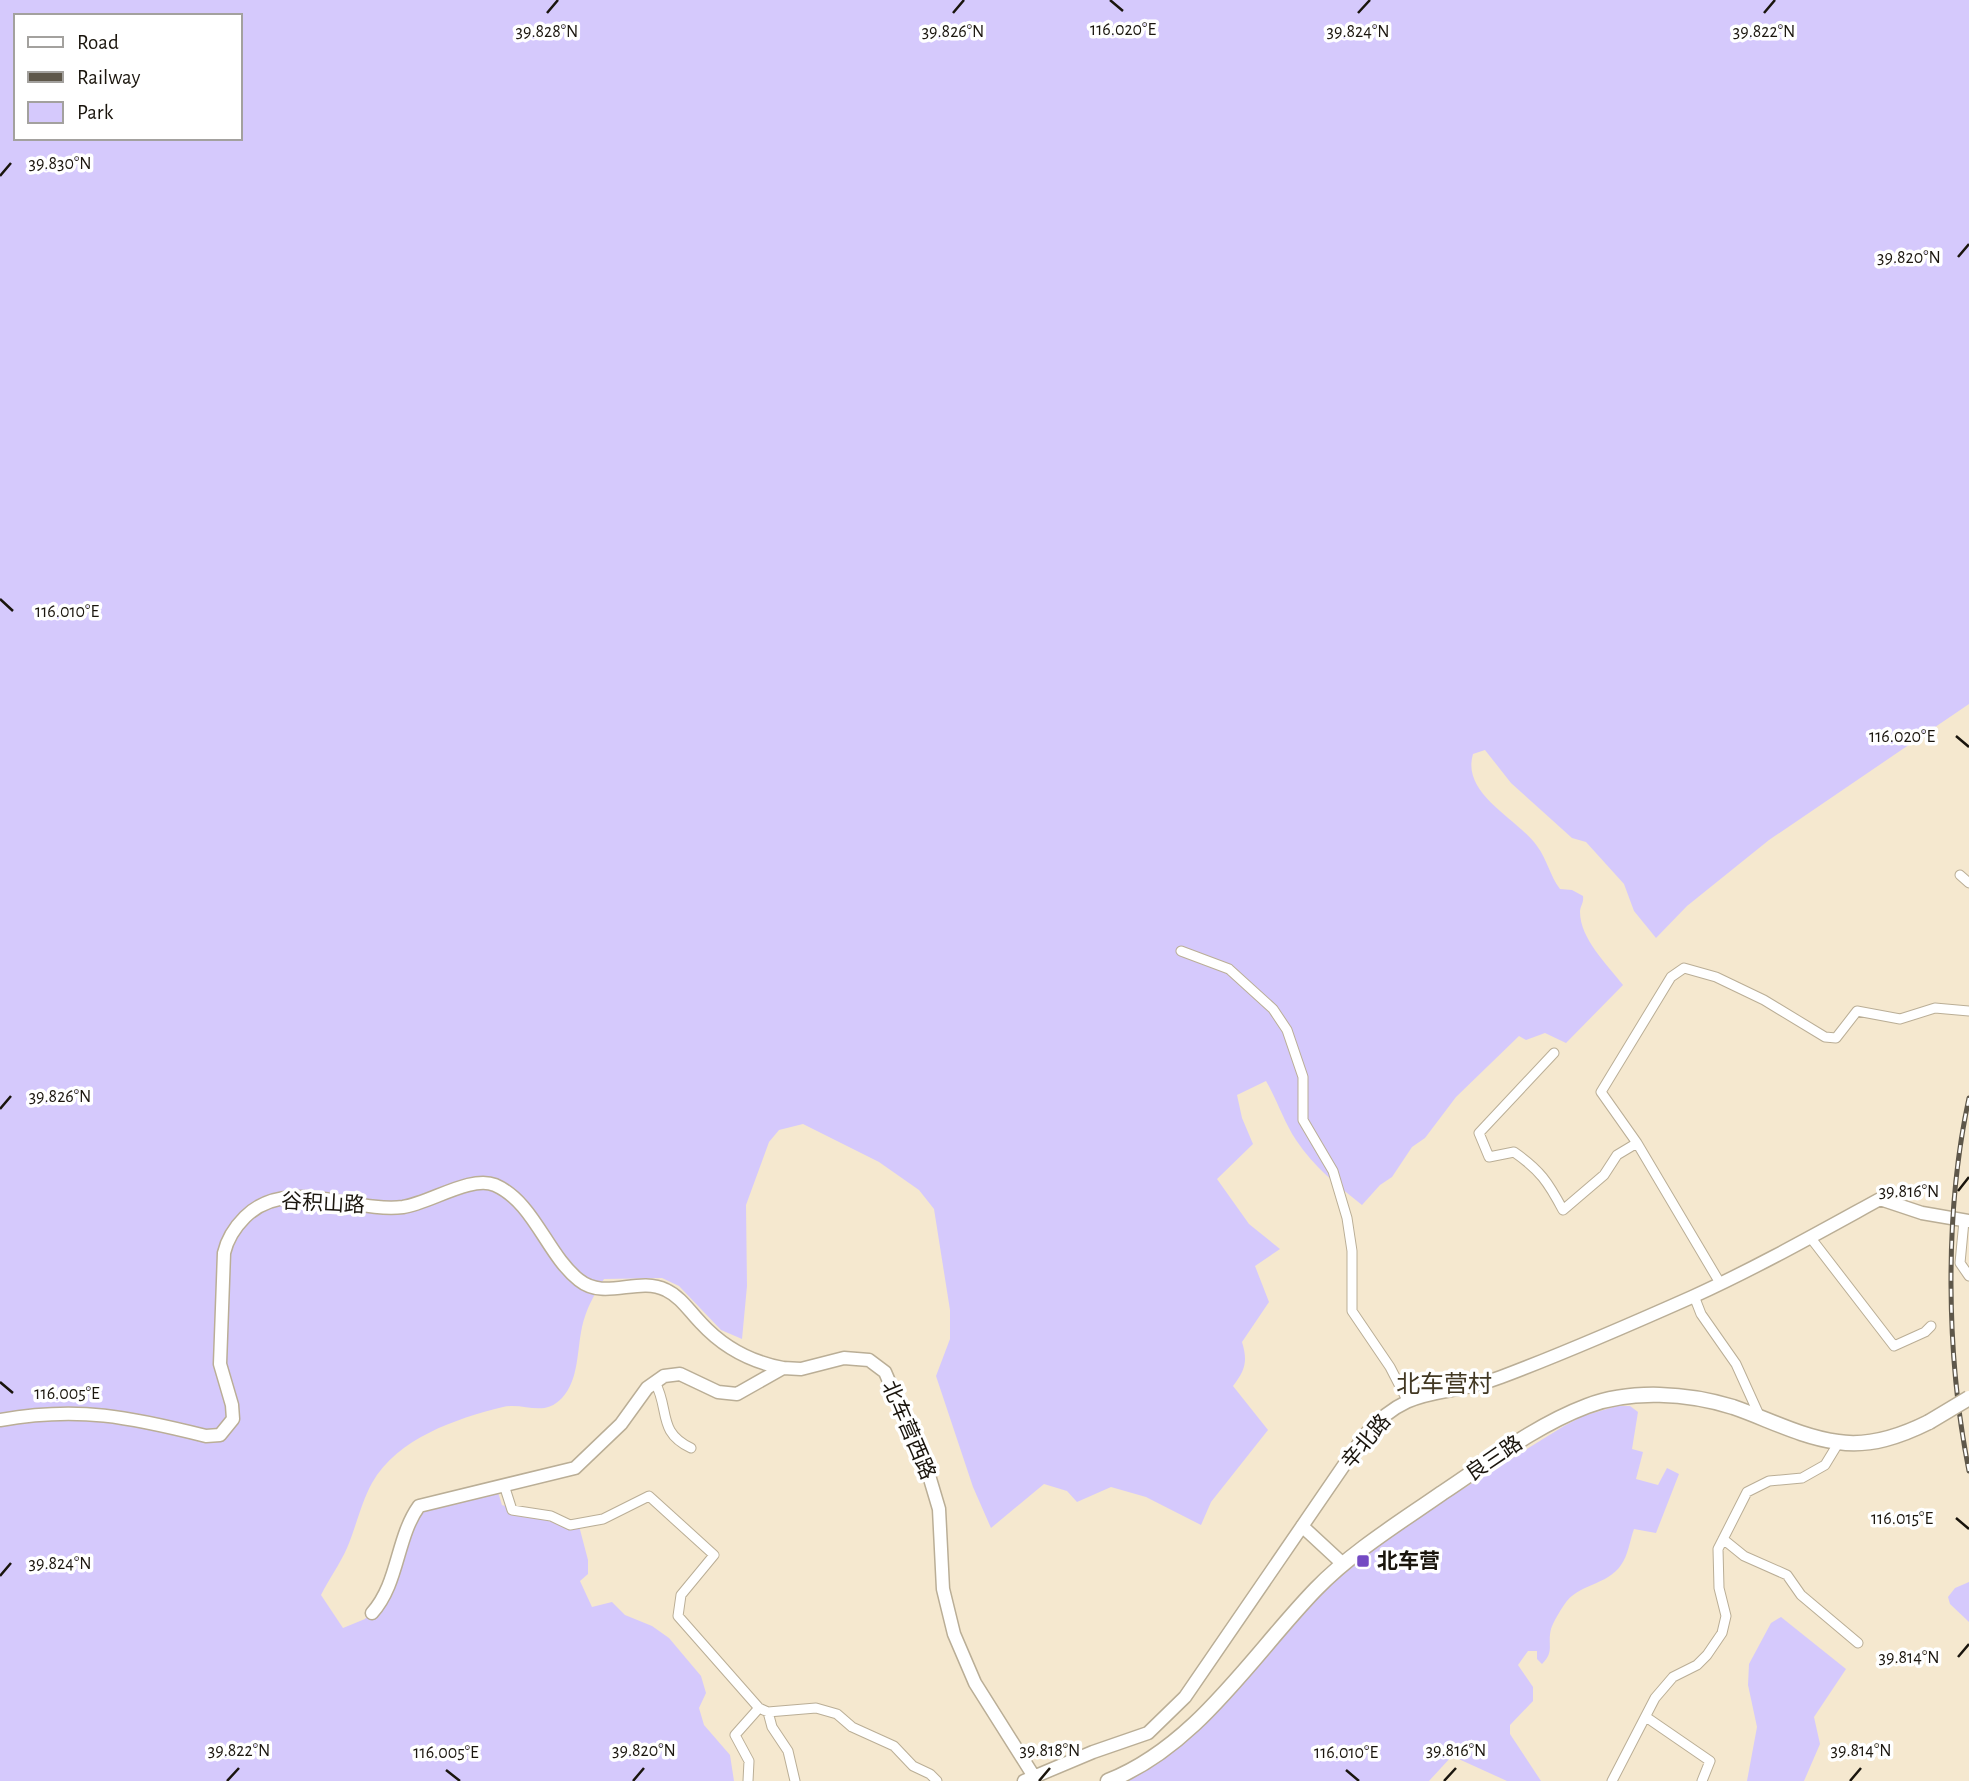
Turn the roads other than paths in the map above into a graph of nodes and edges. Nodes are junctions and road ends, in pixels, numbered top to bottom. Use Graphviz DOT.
graph roads {
  1 [pos="1960,875"];
  2 [pos="1969,883"];
  3 [pos="1181,951"];
  4 [pos="1969,1011"];
  5 [pos="1554,1053"];
  6 [pos="1637,1143"];
  7 [pos="1967,1221"];
  8 [pos="1810,1237"];
  9 [pos="1969,1276"];
  10 [pos="1720,1283"];
  11 [pos="1694,1296"];
  12 [pos="1931,1326"];
  13 [pos="783,1368"];
  14 [pos="655,1382"];
  15 [pos="1969,1398"];
  16 [pos="1407,1400"];
  17 [pos="1761,1418"];
  18 [pos="0,1420"];
  19 [pos="1839,1442"];
  20 [pos="691,1448"];
  21 [pos="504,1485"];
  22 [pos="1302,1526"];
  23 [pos="1723,1539"];
  24 [pos="1343,1564"];
  25 [pos="372,1613"];
  26 [pos="1858,1643"];
  27 [pos="763,1710"];
  28 [pos="1646,1717"];
  29 [pos="1029,1778"];
  30 [pos="748,1781"];
  31 [pos="795,1781"];
  32 [pos="937,1781"];
  33 [pos="1108,1781"];
  34 [pos="1612,1781"];
  35 [pos="1702,1781"];
  1 -- 2 [label="street"];
  3 -- 16 [label="street"];
  4 -- 6 [label="street"];
  5 -- 6 [label="street"];
  6 -- 10 [label="street"];
  7 -- 8 [label="street, 辛北路"];
  7 -- 9 [label="street"];
  8 -- 10 [label="street, 辛北路"];
  8 -- 12 [label="street"];
  10 -- 11 [label="street, 辛北路"];
  11 -- 16 [label="street, 辛北路"];
  11 -- 17 [label="street"];
  13 -- 14 [label="street, 北车营西路"];
  13 -- 18 [label="street, 谷积山路"];
  13 -- 29 [label="street, 北车营西路"];
  14 -- 20 [label="street"];
  14 -- 21 [label="street"];
  15 -- 19 [label="main road, 良三路, bridge"];
  16 -- 22 [label="street, 辛北路"];
  17 -- 19 [label="main road, 良三路"];
  17 -- 24 [label="main road, 良三路"];
  19 -- 23 [label="street"];
  21 -- 25 [label="street"];
  21 -- 27 [label="street"];
  22 -- 24 [label="street"];
  22 -- 29 [label="street, 辛北路"];
  23 -- 26 [label="street"];
  23 -- 28 [label="street"];
  24 -- 33 [label="main road, 良三路"];
  27 -- 30 [label="street"];
  27 -- 31 [label="street"];
  27 -- 32 [label="street"];
  28 -- 34 [label="street"];
  28 -- 35 [label="street"];
}
